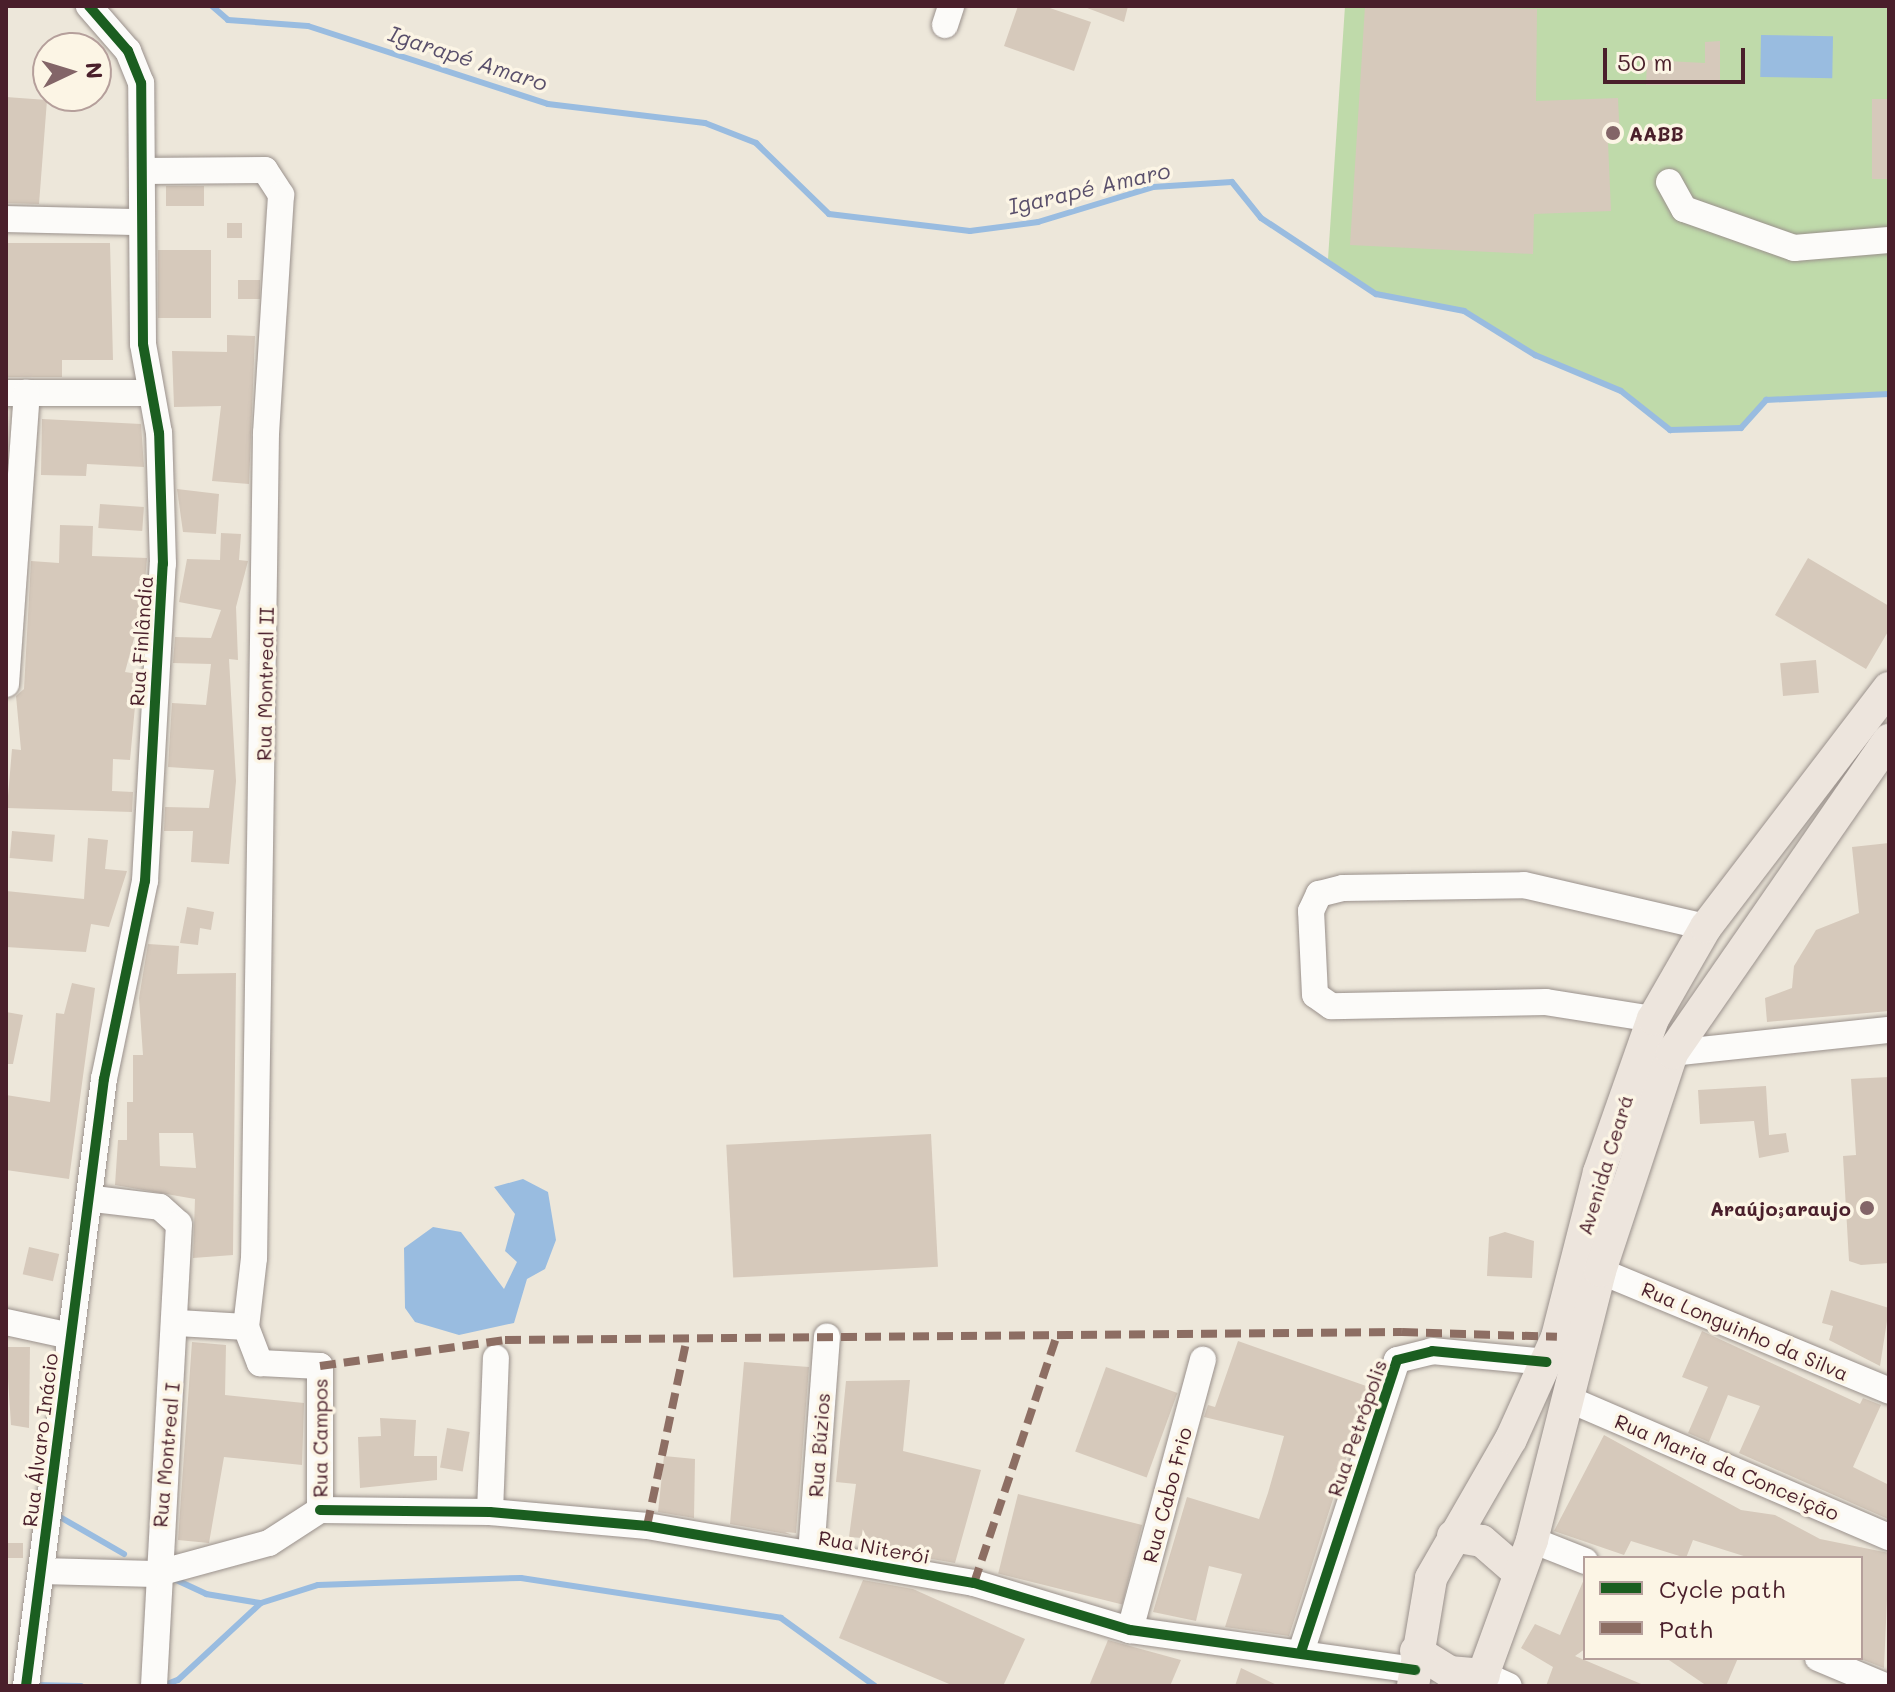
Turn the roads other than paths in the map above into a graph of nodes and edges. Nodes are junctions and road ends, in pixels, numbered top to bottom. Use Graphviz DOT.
graph roads {
  1 [pos="89,6"];
  2 [pos="142,171"];
  3 [pos="1669,182"];
  4 [pos="6,219"];
  5 [pos="142,222"];
  6 [pos="1889,240"];
  7 [pos="16,393"];
  8 [pos="148,393"];
  9 [pos="9,621"];
  10 [pos="6,684"];
  11 [pos="1889,688"];
  12 [pos="1889,720"];
  13 [pos="1889,740"];
  14 [pos="1706,927"];
  15 [pos="1653,1019"];
  16 [pos="1889,1030"];
  17 [pos="1675,1048"];
  18 [pos="94,1199"];
  19 [pos="1600,1271"];
  20 [pos="6,1322"];
  21 [pos="178,1323"];
  22 [pos="246,1327"];
  23 [pos="71,1336"];
  24 [pos="827,1337"];
  25 [pos="496,1358"];
  26 [pos="1203,1360"];
  27 [pos="1546,1362"];
  28 [pos="1889,1391"];
  29 [pos="1566,1398"];
  30 [pos="320,1510"];
  31 [pos="490,1512"];
  32 [pos="1453,1536"];
  33 [pos="1889,1537"];
  34 [pos="1532,1540"];
  35 [pos="811,1554"];
  36 [pos="1583,1560"];
  37 [pos="41,1571"];
  38 [pos="1519,1573"];
  39 [pos="155,1574"];
  40 [pos="1130,1630"];
  41 [pos="1301,1652"];
  42 [pos="1824,1660"];
  43 [pos="1415,1669"];
  44 [pos="1884,1681"];
  45 [pos="1491,1682"];
  46 [pos="26,1686"];
  47 [pos="154,1686"];
  1 -- 2 [label="street, Rua Finlândia"];
  2 -- 5 [label="street, Rua Finlândia"];
  2 -- 22 [label="street, Rua Montreal II"];
  3 -- 6 [label="street"];
  4 -- 5 [label="street"];
  5 -- 8 [label="street, Rua Finlândia"];
  7 -- 8 [label="street"];
  7 -- 9 [label="street"];
  8 -- 18 [label="street, Rua Finlândia"];
  9 -- 10 [label="street"];
  11 -- 14 [label="main road, Avenida Ceará"];
  12 -- 17 [label="main road"];
  13 -- 17 [label="main road, Avenida Ceará"];
  14 -- 15 [label="main road, Avenida Ceará"];
  14 -- 15 [label="street"];
  15 -- 27 [label="main road, Avenida Ceará"];
  16 -- 17 [label="street"];
  17 -- 19 [label="main road, Avenida Ceará"];
  18 -- 21 [label="street, Rua Montreal I"];
  18 -- 23 [label="street, Rua Álvaro Inácio"];
  19 -- 28 [label="street, Rua Longuinho da Silva"];
  19 -- 29 [label="main road, Avenida Ceará"];
  20 -- 23 [label="street"];
  21 -- 22 [label="street"];
  21 -- 39 [label="street, Rua Montreal I"];
  22 -- 30 [label="street, Rua Campos"];
  23 -- 37 [label="street, Rua Álvaro Inácio"];
  24 -- 35 [label="street, Rua Búzios"];
  25 -- 31 [label="street"];
  26 -- 40 [label="street, Rua Cabo Frio"];
  27 -- 32 [label="main road, Avenida Ceará"];
  27 -- 41 [label="street, Rua Petrópolis"];
  29 -- 33 [label="street, Rua Maria da Conceição"];
  29 -- 34 [label="main road, Avenida Ceará"];
  30 -- 31 [label="street, Rua Niterói"];
  30 -- 39 [label="street"];
  31 -- 35 [label="street, Rua Niterói"];
  32 -- 38 [label="main road"];
  32 -- 43 [label="main road, Avenida Ceará"];
  34 -- 36 [label="street"];
  34 -- 38 [label="main road, Avenida Ceará"];
  35 -- 40 [label="street, Rua Niterói"];
  37 -- 39 [label="street"];
  37 -- 46 [label="street, Rua Álvaro Inácio"];
  38 -- 45 [label="main road, Avenida Ceará"];
  39 -- 47 [label="street, Rua Montreal I"];
  40 -- 41 [label="street, Rua Niterói"];
  41 -- 43 [label="street, Rua Niterói"];
  42 -- 44 [label="street"];
  43 -- 45 [label="main road"];
}
